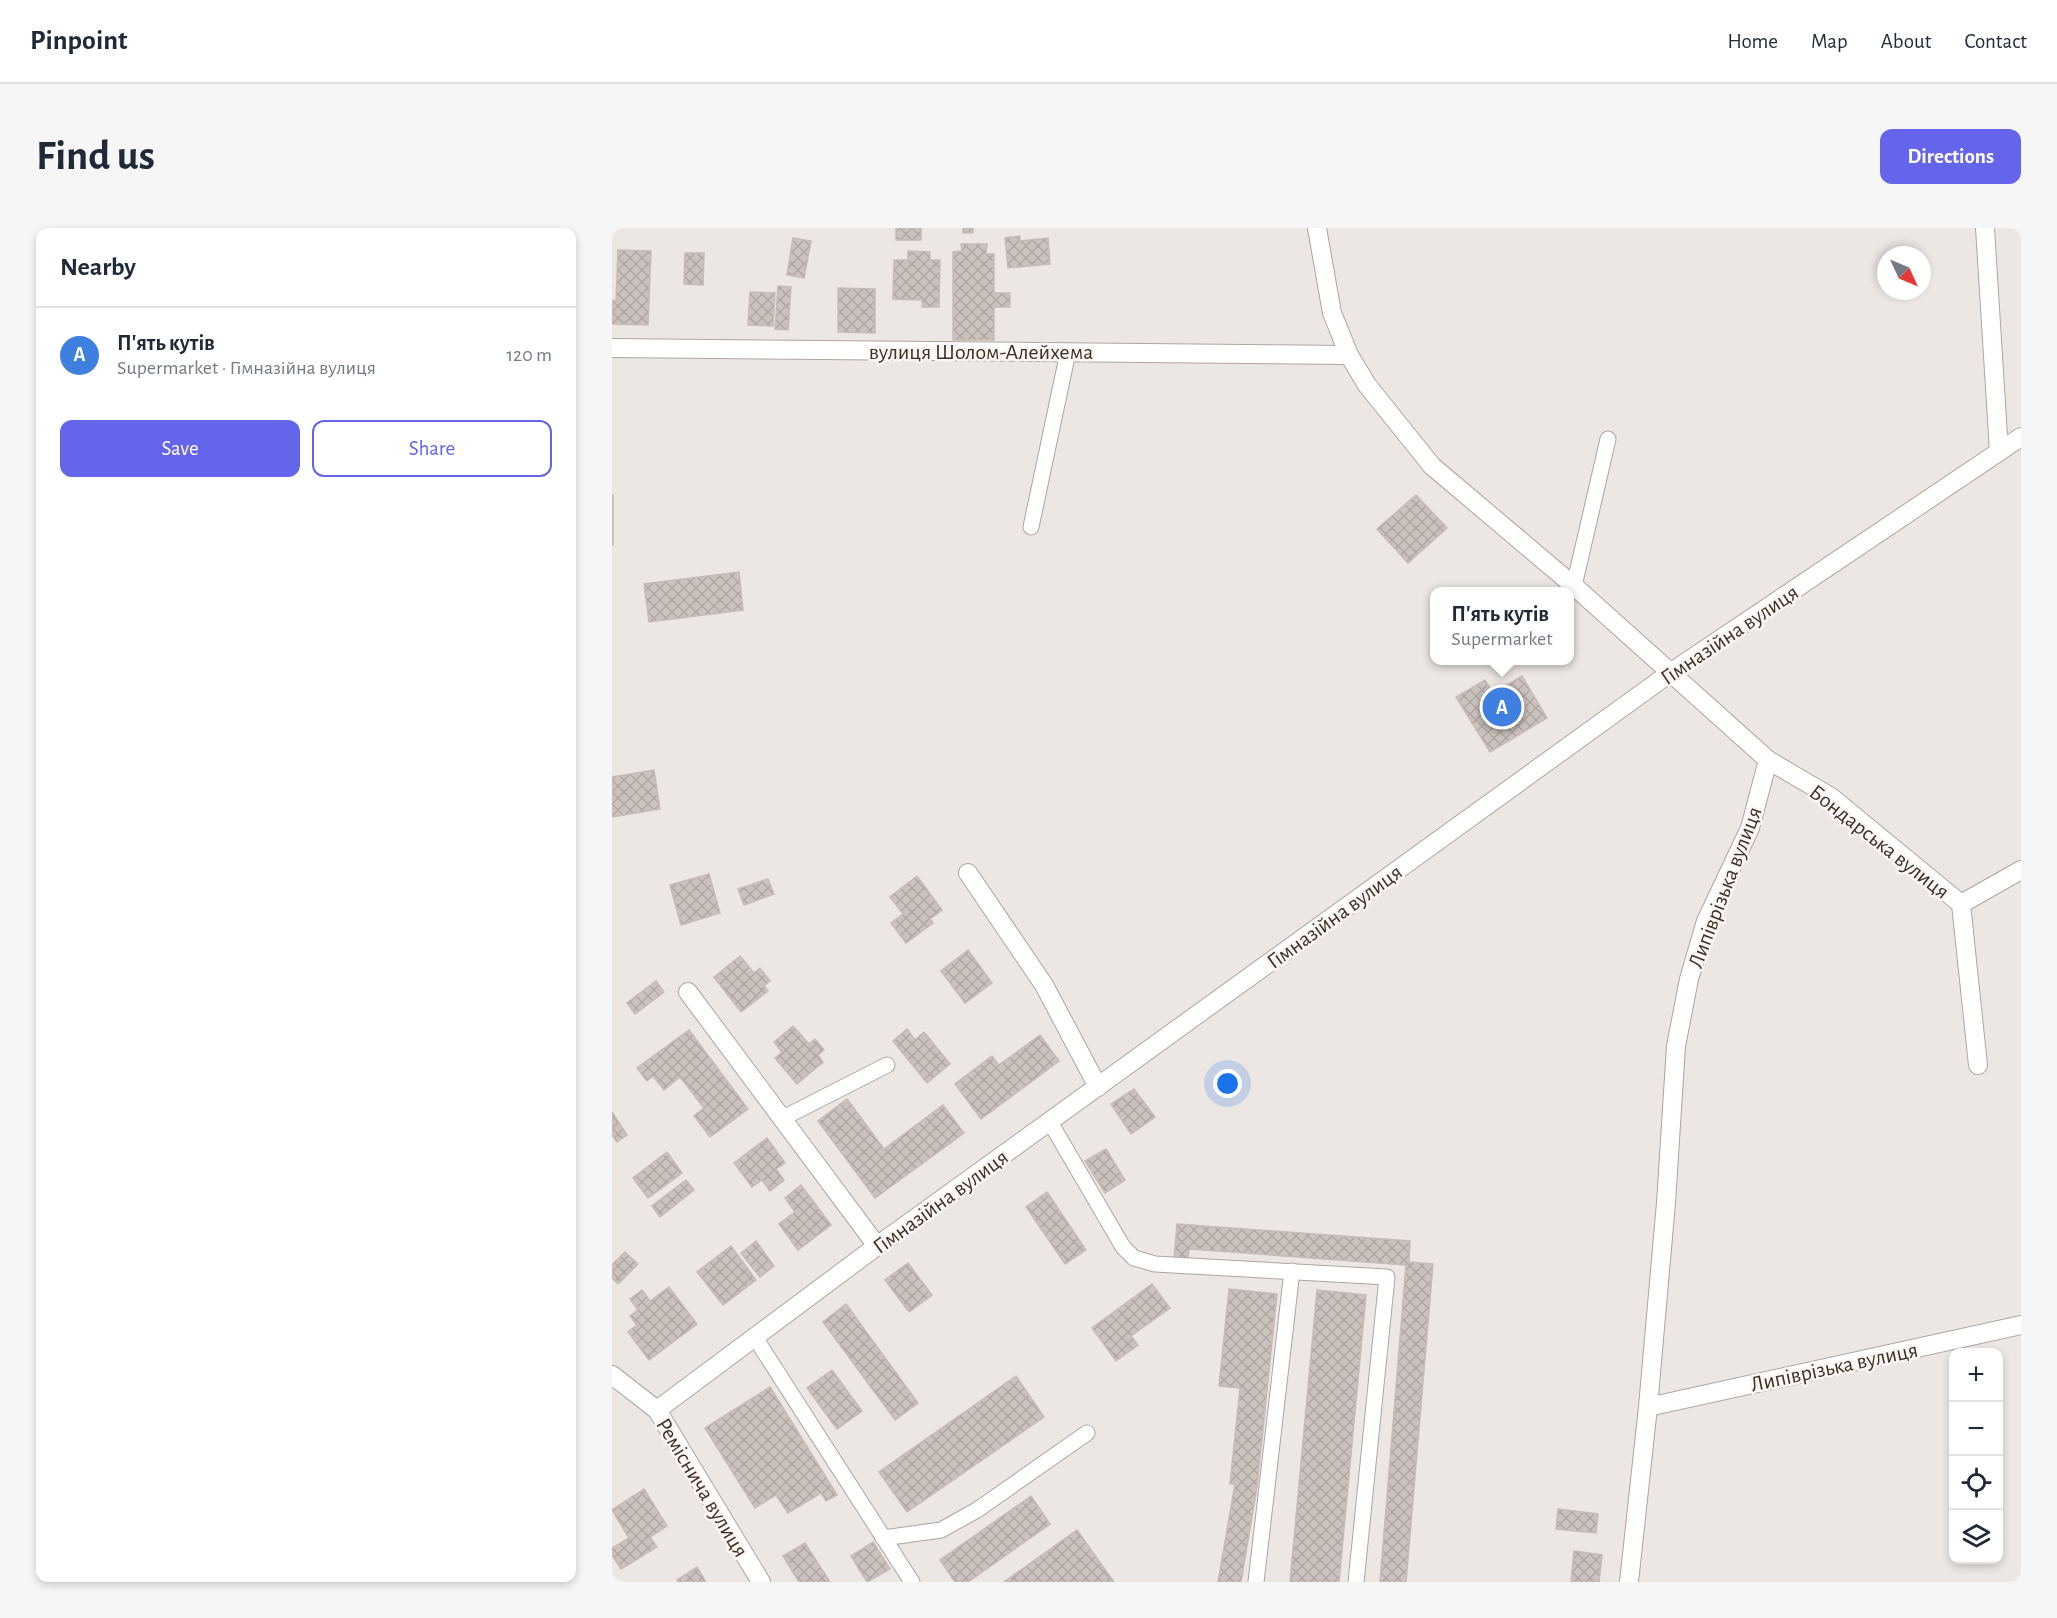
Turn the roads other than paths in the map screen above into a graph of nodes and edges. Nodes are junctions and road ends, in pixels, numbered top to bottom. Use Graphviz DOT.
graph roads {
  1 [pos="1317,228"];
  2 [pos="1985,228"];
  3 [pos="612,348"];
  4 [pos="1068,352"];
  5 [pos="1349,355"];
  6 [pos="2021,437"];
  7 [pos="1608,439"];
  8 [pos="1999,452"];
  9 [pos="1031,527"];
  10 [pos="1574,586"];
  11 [pos="1670,673"];
  12 [pos="1768,760"];
  13 [pos="2021,870"];
  14 [pos="968,873"];
  15 [pos="1961,904"];
  16 [pos="687,993"];
  17 [pos="887,1065"];
  18 [pos="1978,1065"];
  19 [pos="1098,1087"];
  20 [pos="783,1118"];
  21 [pos="1050,1122"];
  22 [pos="877,1246"];
  23 [pos="1292,1271"];
  24 [pos="2021,1325"];
  25 [pos="754,1336"];
  26 [pos="612,1375"];
  27 [pos="1648,1407"];
  28 [pos="657,1410"];
  29 [pos="1087,1433"];
  30 [pos="883,1538"];
  31 [pos="761,1582"];
  32 [pos="912,1582"];
  33 [pos="1256,1582"];
  34 [pos="1356,1582"];
  35 [pos="1629,1582"];
  1 -- 5 [label="street"];
  2 -- 8 [label="street"];
  3 -- 4 [label="street, вулиця Шолом-Алейхема"];
  4 -- 5 [label="street, вулиця Шолом-Алейхема"];
  4 -- 9 [label="lane"];
  5 -- 10 [label="street"];
  6 -- 8 [label="street, Гімназійна вулиця"];
  7 -- 10 [label="lane"];
  8 -- 11 [label="street, Гімназійна вулиця"];
  10 -- 11 [label="street"];
  11 -- 12 [label="street"];
  11 -- 19 [label="street, Гімназійна вулиця"];
  12 -- 15 [label="street, Бондарська вулиця"];
  12 -- 27 [label="street, Липіврізька вулиця"];
  13 -- 15 [label="street, Бондарська вулиця"];
  14 -- 19 [label="street"];
  15 -- 18 [label="street, Бондарська вулиця"];
  16 -- 20 [label="street"];
  17 -- 20 [label="lane"];
  19 -- 21 [label="street, Гімназійна вулиця"];
  20 -- 22 [label="street"];
  21 -- 22 [label="street, Гімназійна вулиця"];
  21 -- 23 [label="lane"];
  22 -- 25 [label="street, Гімназійна вулиця"];
  23 -- 33 [label="lane"];
  23 -- 34 [label="lane"];
  24 -- 27 [label="street, Липіврізька вулиця"];
  25 -- 28 [label="street, Гімназійна вулиця"];
  25 -- 30 [label="lane"];
  26 -- 28 [label="street, Реміснича вулиця"];
  27 -- 35 [label="street, Липіврізька вулиця"];
  28 -- 31 [label="street, Реміснича вулиця"];
  29 -- 30 [label="lane"];
  30 -- 32 [label="lane"];
}
